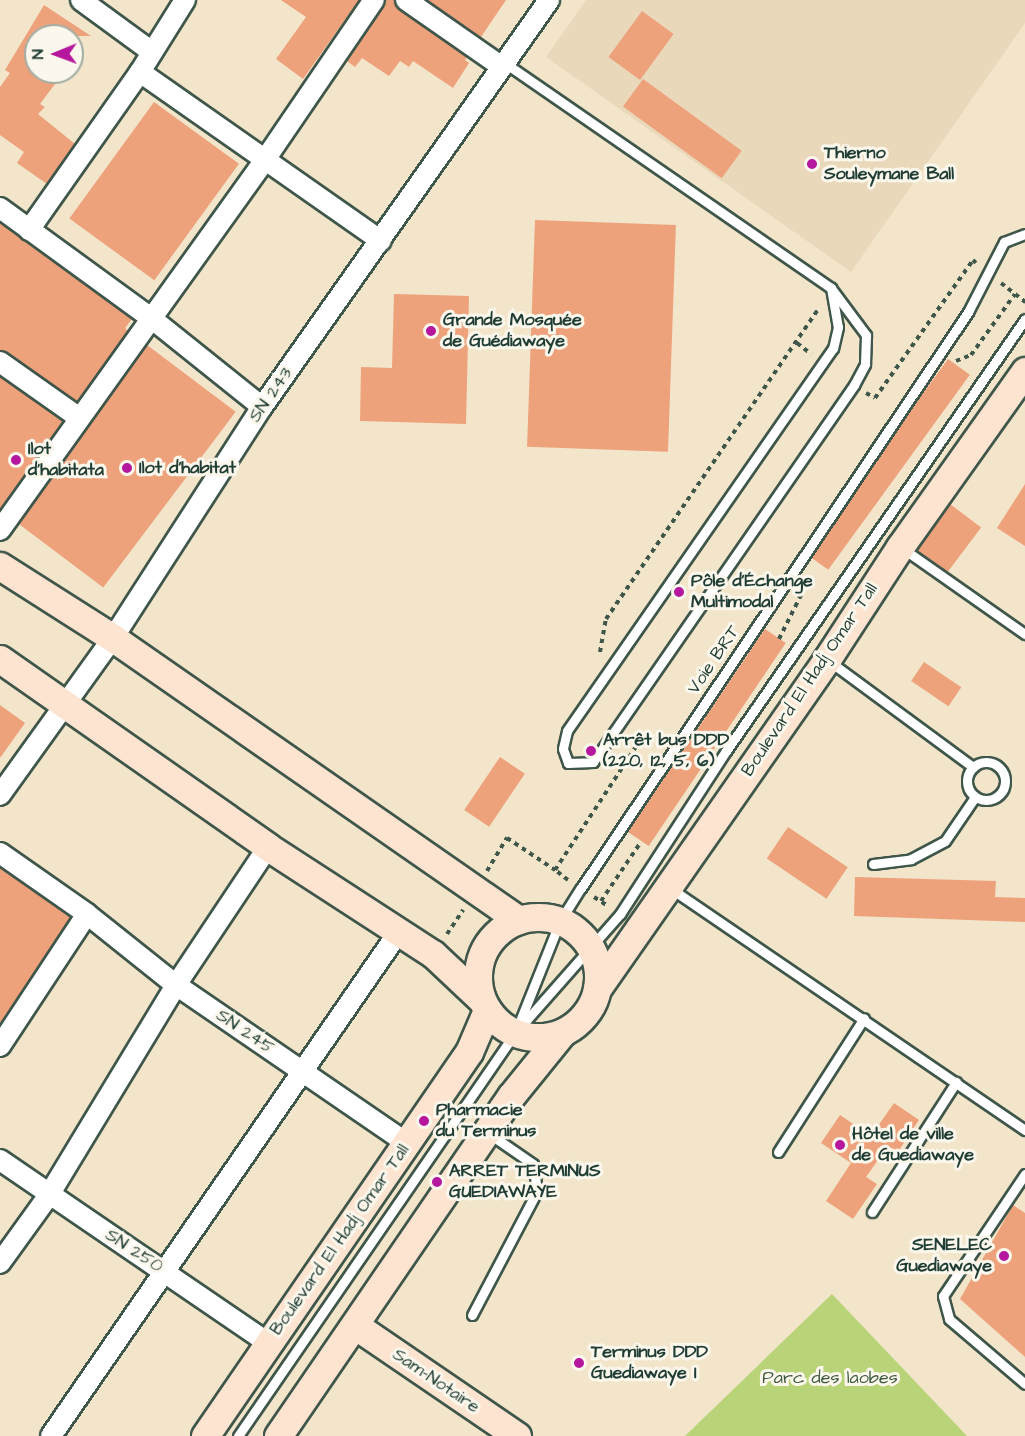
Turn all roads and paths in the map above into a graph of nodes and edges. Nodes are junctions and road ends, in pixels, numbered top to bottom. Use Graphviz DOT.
graph roads {
  1 [pos="81,0"];
  2 [pos="185,0"];
  3 [pos="374,0"];
  4 [pos="406,0"];
  5 [pos="549,0"];
  6 [pos="152,52"];
  7 [pos="503,65"];
  8 [pos="140,72"];
  9 [pos="264,161"];
  10 [pos="0,208"];
  11 [pos="29,230"];
  12 [pos="1025,234"];
  13 [pos="381,241"];
  14 [pos="988,273"];
  15 [pos="831,288"];
  16 [pos="1015,294"];
  17 [pos="1025,302"];
  18 [pos="151,318"];
  19 [pos="1025,319"];
  20 [pos="797,343"];
  21 [pos="0,362"];
  22 [pos="822,362"];
  23 [pos="952,362"];
  24 [pos="1025,371"];
  25 [pos="854,385"];
  26 [pos="262,406"];
  27 [pos="78,417"];
  28 [pos="0,530"];
  29 [pos="900,547"];
  30 [pos="0,566"];
  31 [pos="808,581"];
  32 [pos="1025,634"];
  33 [pos="113,638"];
  34 [pos="779,639"];
  35 [pos="0,659"];
  36 [pos="827,659"];
  37 [pos="66,704"];
  38 [pos="973,767"];
  39 [pos="0,795"];
  40 [pos="975,797"];
  41 [pos="641,842"];
  42 [pos="268,847"];
  43 [pos="0,853"];
  44 [pos="873,864"];
  45 [pos="668,886"];
  46 [pos="601,901"];
  47 [pos="87,914"];
  48 [pos="519,920"];
  49 [pos="560,921"];
  50 [pos="398,933"];
  51 [pos="589,945"];
  52 [pos="176,985"];
  53 [pos="597,989"];
  54 [pos="485,1005"];
  55 [pos="864,1018"];
  56 [pos="515,1033"];
  57 [pos="562,1033"];
  58 [pos="0,1046"];
  59 [pos="303,1072"];
  60 [pos="956,1082"];
  61 [pos="1025,1130"];
  62 [pos="488,1133"];
  63 [pos="408,1144"];
  64 [pos="778,1152"];
  65 [pos="0,1160"];
  66 [pos="1025,1174"];
  67 [pos="49,1195"];
  68 [pos="872,1212"];
  69 [pos="0,1263"];
  70 [pos="165,1271"];
  71 [pos="472,1315"];
  72 [pos="356,1326"];
  73 [pos="268,1343"];
  74 [pos="1025,1384"];
  75 [pos="51,1436"];
  76 [pos="205,1436"];
  77 [pos="238,1436"];
  78 [pos="278,1436"];
  79 [pos="517,1436"];
  1 -- 6 [label="street"];
  2 -- 6 [label="street"];
  3 -- 9 [label="street"];
  4 -- 7 [label="street"];
  5 -- 7 [label="street, SN 243"];
  6 -- 8 [label="street"];
  7 -- 13 [label="street, SN 243"];
  7 -- 15 [label="lane"];
  8 -- 9 [label="street"];
  8 -- 11 [label="street"];
  9 -- 13 [label="street"];
  9 -- 18 [label="street"];
  10 -- 11 [label="street"];
  11 -- 18 [label="street"];
  12 -- 14 [label="lane, Voie BRT"];
  13 -- 26 [label="street, SN 243"];
  14 -- 16 [label="path"];
  14 -- 25 [label="path"];
  14 -- 49 [label="lane, Voie BRT"];
  15 -- 22 [label="lane"];
  15 -- 25 [label="lane"];
  16 -- 17 [label="path"];
  16 -- 23 [label="path"];
  18 -- 26 [label="street"];
  18 -- 27 [label="street"];
  19 -- 51 [label="lane, Voie BRT"];
  20 -- 22 [label="path"];
  21 -- 27 [label="street"];
  22 -- 25 [label="lane"];
  24 -- 29 [label="main road, Boulevard El Hadj Omar Tall"];
  26 -- 33 [label="street, SN 243"];
  27 -- 28 [label="street"];
  29 -- 32 [label="lane"];
  29 -- 36 [label="main road, Boulevard El Hadj Omar Tall"];
  30 -- 33 [label="main road"];
  31 -- 34 [label="path"];
  33 -- 37 [label="street, SN 243"];
  33 -- 48 [label="main road"];
  35 -- 37 [label="main road"];
  36 -- 38 [label="lane"];
  36 -- 45 [label="main road, Boulevard El Hadj Omar Tall"];
  37 -- 39 [label="street, SN 243"];
  37 -- 42 [label="main road"];
  38 -- 40 [label="lane"];
  38 -- 40 [label="lane"];
  40 -- 44 [label="lane"];
  41 -- 46 [label="path"];
  42 -- 50 [label="main road"];
  42 -- 52 [label="street"];
  43 -- 47 [label="street, SN 245"];
  45 -- 53 [label="main road, Boulevard El Hadj Omar Tall"];
  45 -- 55 [label="lane"];
  47 -- 52 [label="street, SN 245"];
  47 -- 58 [label="street"];
  48 -- 49 [label="main road"];
  48 -- 54 [label="main road, Boulevard El Hadj Omar Tall"];
  49 -- 51 [label="main road"];
  49 -- 56 [label="lane, Voie BRT"];
  50 -- 54 [label="main road"];
  50 -- 59 [label="street"];
  51 -- 53 [label="main road"];
  51 -- 56 [label="lane, Voie BRT"];
  52 -- 59 [label="street, SN 245"];
  52 -- 67 [label="street"];
  53 -- 57 [label="main road, Boulevard El Hadj Omar Tall"];
  54 -- 56 [label="main road"];
  54 -- 63 [label="main road, Boulevard El Hadj Omar Tall"];
  55 -- 60 [label="lane"];
  55 -- 64 [label="lane"];
  56 -- 57 [label="main road"];
  56 -- 77 [label="lane, Voie BRT"];
  57 -- 62 [label="main road, Boulevard El Hadj Omar Tall"];
  59 -- 63 [label="street, SN 245"];
  59 -- 70 [label="street"];
  60 -- 61 [label="lane"];
  60 -- 68 [label="lane"];
  62 -- 71 [label="lane"];
  62 -- 72 [label="main road, Boulevard El Hadj Omar Tall"];
  63 -- 73 [label="main road, Boulevard El Hadj Omar Tall"];
  65 -- 67 [label="street, SN 250"];
  66 -- 74 [label="lane"];
  67 -- 69 [label="street"];
  67 -- 70 [label="street, SN 250"];
  70 -- 73 [label="street, SN 250"];
  70 -- 75 [label="street"];
  72 -- 78 [label="main road, Boulevard El Hadj Omar Tall"];
  72 -- 79 [label="main road, Sam-Notaire"];
  73 -- 76 [label="main road, Boulevard El Hadj Omar Tall"];
}
